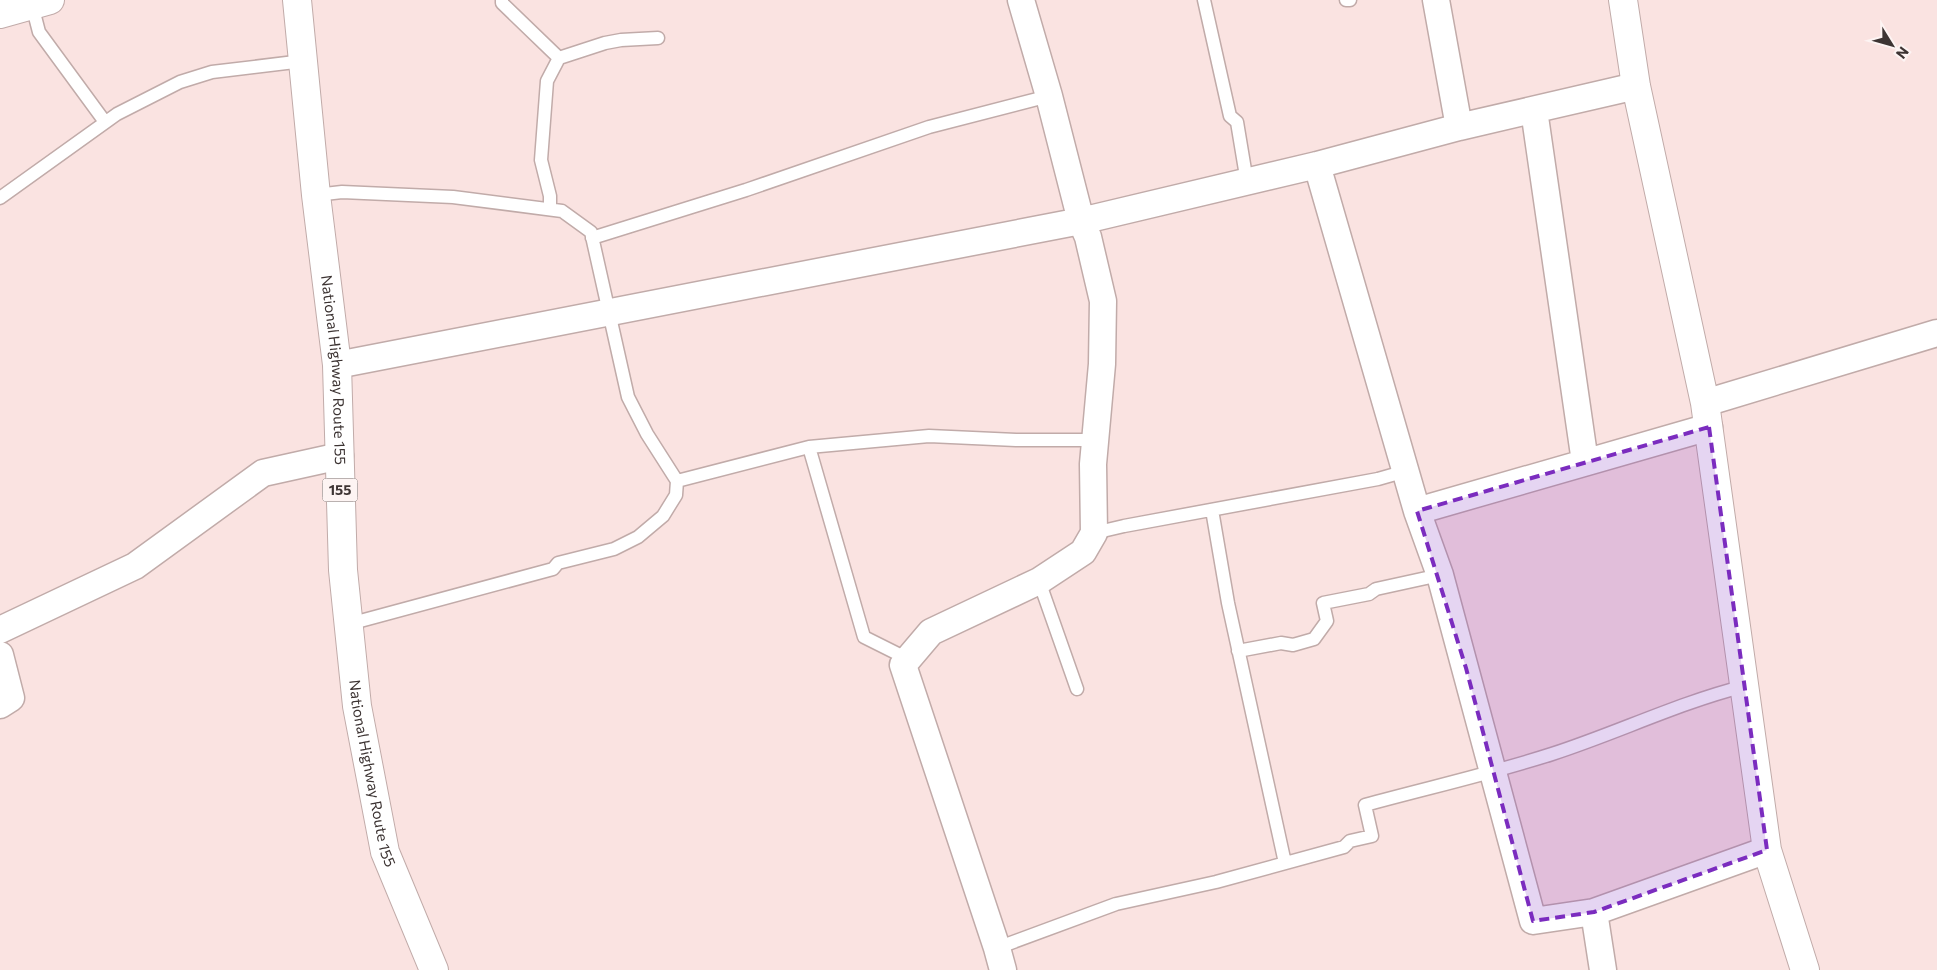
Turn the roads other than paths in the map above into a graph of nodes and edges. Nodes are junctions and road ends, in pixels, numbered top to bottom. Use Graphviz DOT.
graph roads {
  1 [pos="297,0"];
  2 [pos="502,0"];
  3 [pos="1021,0"];
  4 [pos="1204,0"];
  5 [pos="1346,0"];
  6 [pos="1350,0"];
  7 [pos="1436,0"];
  8 [pos="1623,0"];
  9 [pos="41,2"];
  10 [pos="0,14"];
  11 [pos="658,38"];
  12 [pos="559,58"];
  13 [pos="303,61"];
  14 [pos="1636,86"];
  15 [pos="1049,96"];
  16 [pos="1534,110"];
  17 [pos="105,122"];
  18 [pos="1459,128"];
  19 [pos="1317,165"];
  20 [pos="1247,182"];
  21 [pos="316,195"];
  22 [pos="0,198"];
  23 [pos="550,209"];
  24 [pos="1081,220"];
  25 [pos="592,238"];
  26 [pos="609,312"];
  27 [pos="1937,333"];
  28 [pos="337,365"];
  29 [pos="1707,415"];
  30 [pos="1095,440"];
  31 [pos="809,447"];
  32 [pos="340,456"];
  33 [pos="1585,462"];
  34 [pos="1406,471"];
  35 [pos="677,481"];
  36 [pos="1212,510"];
  37 [pos="1417,511"];
  38 [pos="1094,533"];
  39 [pos="1440,575"];
  40 [pos="1039,581"];
  41 [pos="349,624"];
  42 [pos="0,630"];
  43 [pos="1238,651"];
  44 [pos="0,655"];
  45 [pos="908,659"];
  46 [pos="1745,686"];
  47 [pos="1077,689"];
  48 [pos="0,706"];
  49 [pos="1493,771"];
  50 [pos="1767,850"];
  51 [pos="1285,863"];
  52 [pos="1594,912"];
  53 [pos="1000,959"];
  54 [pos="434,970"];
  55 [pos="1603,970"];
  56 [pos="1805,970"];
  1 -- 13 [label="main road, National Highway Route 155 / 155"];
  2 -- 12 [label="lane"];
  3 -- 15 [label="street"];
  4 -- 20 [label="lane"];
  5 -- 6 [label="lane"];
  7 -- 18 [label="street"];
  8 -- 14 [label="main road"];
  9 -- 10 [label="main road"];
  9 -- 17 [label="lane"];
  11 -- 12 [label="lane"];
  12 -- 23 [label="lane"];
  13 -- 17 [label="lane"];
  13 -- 21 [label="main road, National Highway Route 155 / 155"];
  14 -- 16 [label="street"];
  14 -- 29 [label="main road"];
  15 -- 24 [label="street"];
  15 -- 25 [label="lane"];
  16 -- 18 [label="street"];
  16 -- 33 [label="street"];
  17 -- 22 [label="lane"];
  18 -- 19 [label="street"];
  19 -- 20 [label="street"];
  19 -- 34 [label="street"];
  20 -- 24 [label="street"];
  21 -- 23 [label="lane"];
  21 -- 28 [label="main road, National Highway Route 155 / 155"];
  23 -- 25 [label="lane"];
  24 -- 26 [label="street"];
  24 -- 30 [label="street"];
  25 -- 26 [label="lane"];
  26 -- 28 [label="street"];
  26 -- 35 [label="lane"];
  27 -- 29 [label="street"];
  28 -- 32 [label="main road, National Highway Route 155 / 155"];
  29 -- 33 [label="street"];
  29 -- 46 [label="main road"];
  30 -- 31 [label="lane"];
  30 -- 38 [label="street"];
  31 -- 35 [label="lane"];
  31 -- 45 [label="lane"];
  32 -- 41 [label="main road, National Highway Route 155 / 155"];
  32 -- 42 [label="street"];
  33 -- 37 [label="street"];
  34 -- 36 [label="lane"];
  34 -- 37 [label="street"];
  35 -- 41 [label="lane"];
  36 -- 38 [label="lane"];
  36 -- 43 [label="lane"];
  37 -- 39 [label="street"];
  38 -- 40 [label="street"];
  39 -- 43 [label="lane"];
  39 -- 49 [label="street"];
  40 -- 45 [label="street"];
  40 -- 47 [label="lane"];
  41 -- 54 [label="main road, National Highway Route 155 / 155"];
  43 -- 51 [label="lane"];
  44 -- 48 [label="street"];
  45 -- 53 [label="street"];
  46 -- 49 [label="lane"];
  46 -- 50 [label="main road"];
  49 -- 51 [label="lane"];
  49 -- 52 [label="street"];
  50 -- 52 [label="street"];
  50 -- 56 [label="main road"];
  51 -- 53 [label="lane"];
  52 -- 55 [label="street"];
}
